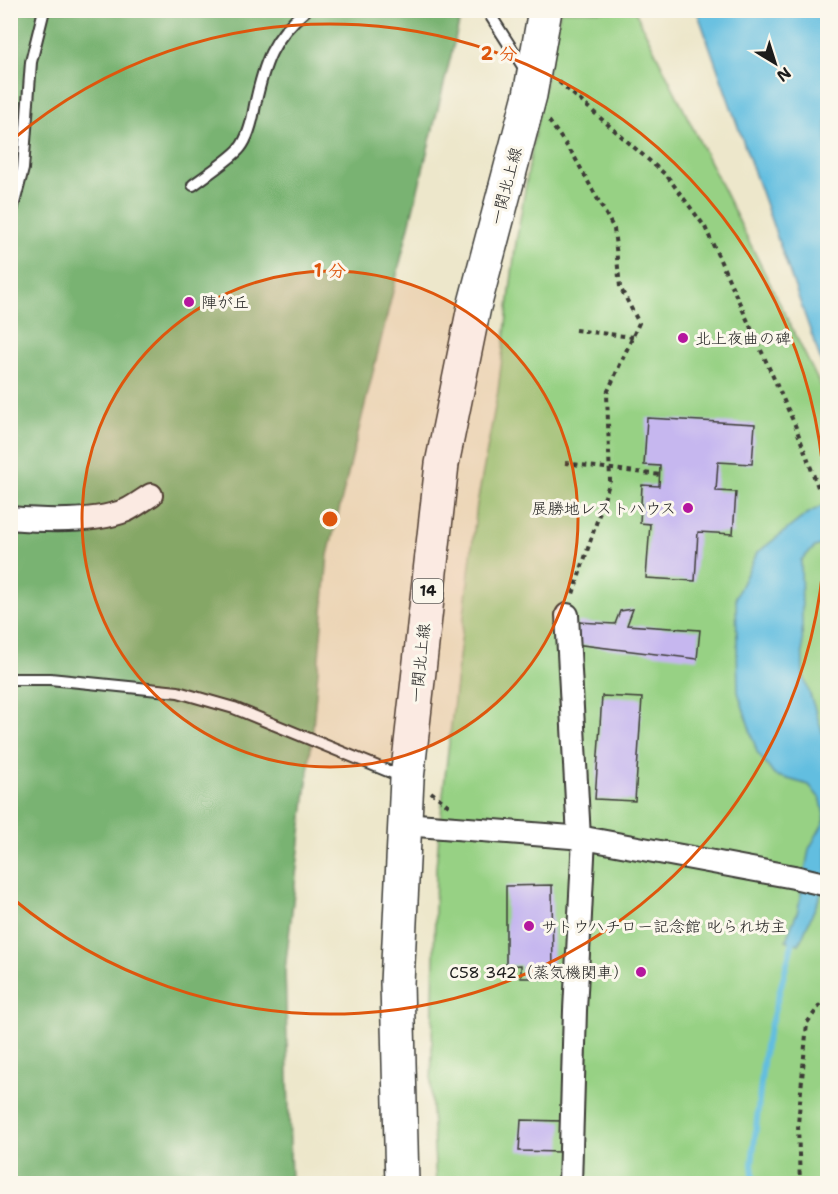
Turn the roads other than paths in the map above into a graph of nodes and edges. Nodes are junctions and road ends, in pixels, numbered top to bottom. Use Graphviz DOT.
graph roads {
  1 [pos="44,10"];
  2 [pos="306,10"];
  3 [pos="487,10"];
  4 [pos="545,10"];
  5 [pos="533,80"];
  6 [pos="193,185"];
  7 [pos="10,218"];
  8 [pos="151,495"];
  9 [pos="10,518"];
  10 [pos="567,615"];
  11 [pos="10,679"];
  12 [pos="407,779"];
  13 [pos="404,824"];
  14 [pos="582,838"];
  15 [pos="828,885"];
  16 [pos="402,1184"];
  17 [pos="570,1184"];
  1 -- 7 [label="lane"];
  2 -- 6 [label="lane"];
  3 -- 5 [label="lane"];
  4 -- 5 [label="main road, 一関北上線 / 14"];
  5 -- 12 [label="main road, 一関北上線 / 14"];
  8 -- 9 [label="street"];
  10 -- 14 [label="street"];
  11 -- 12 [label="lane"];
  12 -- 13 [label="main road, 一関北上線 / 14"];
  13 -- 14 [label="street"];
  13 -- 16 [label="main road, 一関北上線 / 14"];
  14 -- 15 [label="street"];
  14 -- 17 [label="street"];
}
